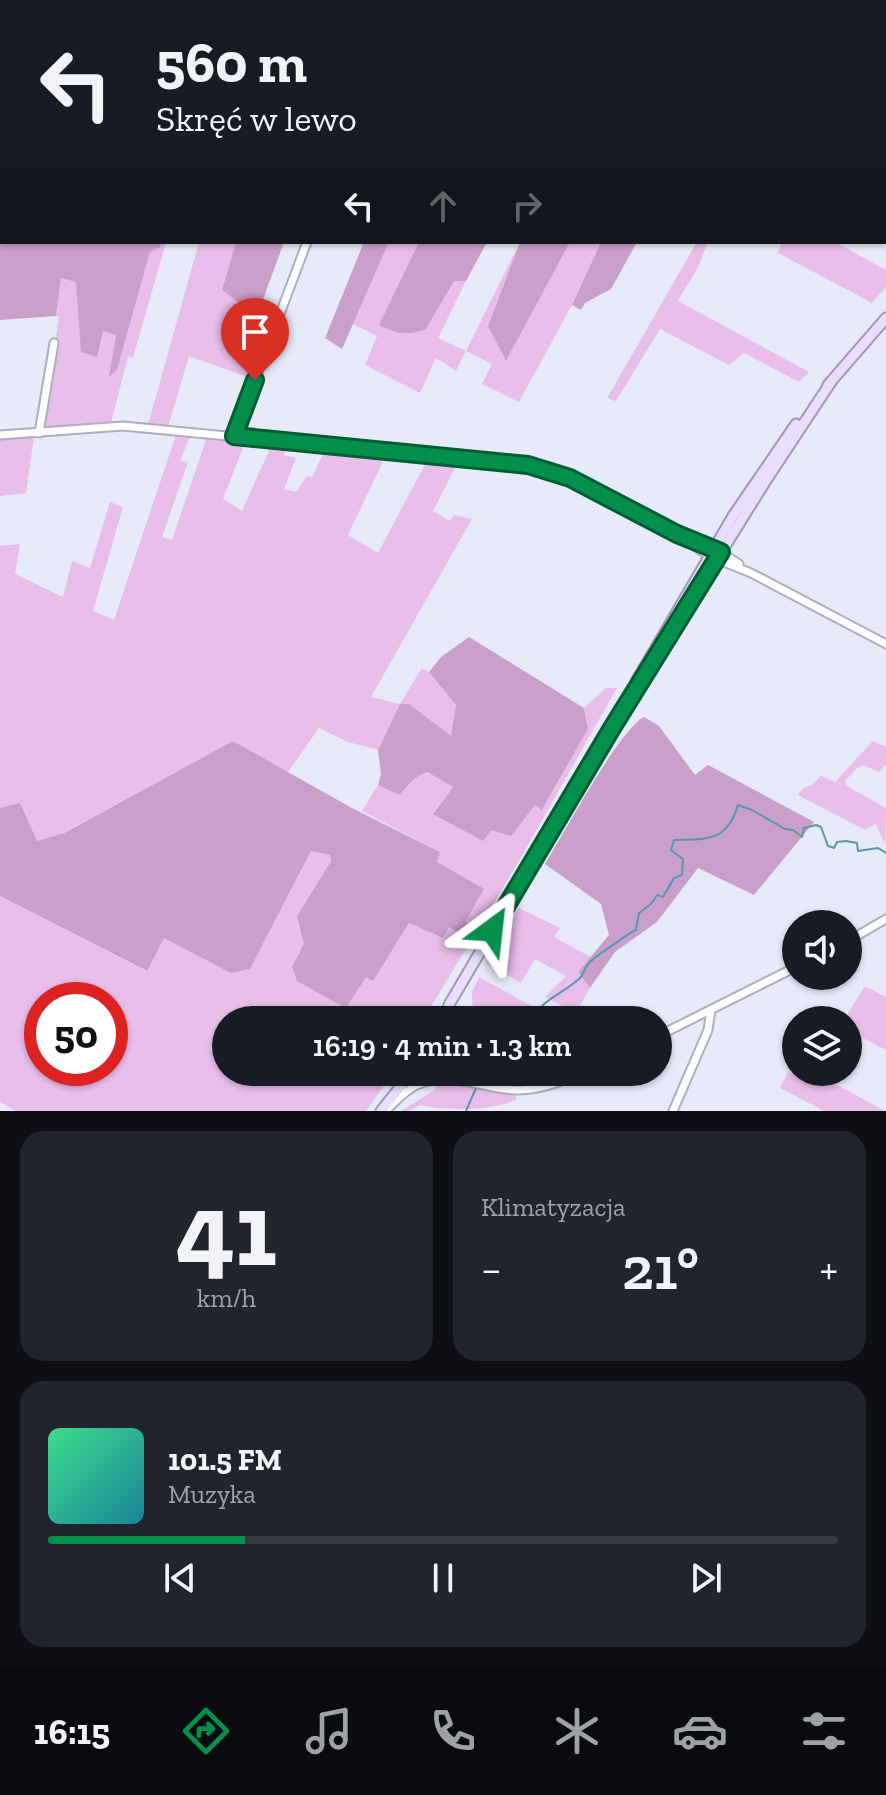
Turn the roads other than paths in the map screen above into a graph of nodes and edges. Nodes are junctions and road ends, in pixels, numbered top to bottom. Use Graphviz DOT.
graph roads {
  1 [pos="306,244"];
  2 [pos="886,318"];
  3 [pos="54,343"];
  4 [pos="39,433"];
  5 [pos="0,435"];
  6 [pos="234,436"];
  7 [pos="715,554"];
  8 [pos="886,644"];
  9 [pos="886,919"];
  10 [pos="862,933"];
  11 [pos="782,974"];
  12 [pos="448,1006"];
  13 [pos="711,1010"];
  14 [pos="672,1029"];
  15 [pos="397,1086"];
  16 [pos="401,1086"];
  17 [pos="414,1086"];
  18 [pos="491,1086"];
  19 [pos="547,1086"];
  20 [pos="391,1098"];
  21 [pos="383,1111"];
  22 [pos="673,1111"];
  1 -- 6 [label="street"];
  2 -- 7 [label="main road"];
  3 -- 4 [label="street"];
  4 -- 5 [label="street"];
  4 -- 6 [label="street"];
  6 -- 7 [label="street"];
  7 -- 8 [label="street"];
  7 -- 12 [label="main road"];
  9 -- 10 [label="street"];
  11 -- 13 [label="street"];
  13 -- 14 [label="street"];
  13 -- 22 [label="street"];
  15 -- 20 [label="main road"];
  16 -- 20 [label="main road"];
  17 -- 21 [label="street"];
  18 -- 19 [label="street"];
  20 -- 21 [label="main road"];
}
